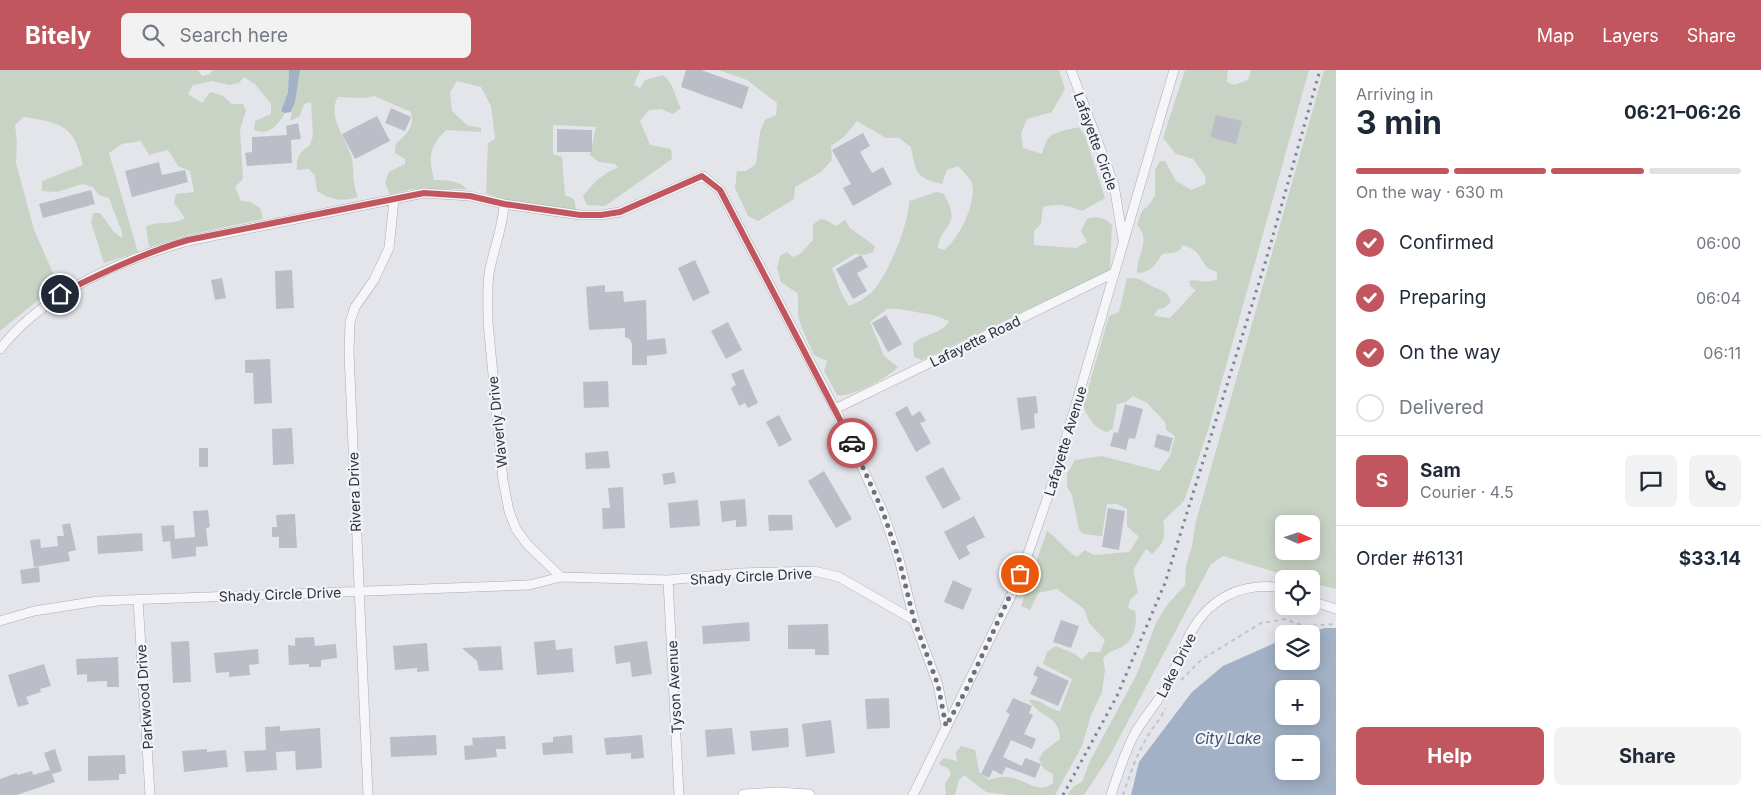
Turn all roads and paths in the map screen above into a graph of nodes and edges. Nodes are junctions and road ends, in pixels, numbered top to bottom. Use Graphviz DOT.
graph roads {
  1 [pos="1071,70"];
  2 [pos="1174,70"];
  3 [pos="394,200"];
  4 [pos="504,204"];
  5 [pos="1123,243"];
  6 [pos="1114,273"];
  7 [pos="0,350"];
  8 [pos="835,409"];
  9 [pos="561,577"];
  10 [pos="668,580"];
  11 [pos="1275,587"];
  12 [pos="358,592"];
  13 [pos="138,599"];
  14 [pos="1320,604"];
  15 [pos="1336,609"];
  16 [pos="914,620"];
  17 [pos="0,621"];
  18 [pos="1336,624"];
  19 [pos="1180,680"];
  20 [pos="1166,704"];
  21 [pos="946,726"];
  22 [pos="150,795"];
  23 [pos="368,795"];
  24 [pos="679,795"];
  25 [pos="744,795"];
  26 [pos="809,795"];
  27 [pos="913,795"];
  28 [pos="1111,795"];
  29 [pos="1123,795"];
  1 -- 5 [label="street, Lafayette Circle"];
  2 -- 5 [label="street, Lafayette Avenue"];
  3 -- 4 [label="street"];
  3 -- 7 [label="street"];
  3 -- 12 [label="street, Rivera Drive"];
  4 -- 8 [label="street"];
  4 -- 9 [label="street, Waverly Drive"];
  5 -- 6 [label="street, Lafayette Avenue"];
  6 -- 8 [label="street, Lafayette Road"];
  6 -- 21 [label="street, Lafayette Avenue"];
  8 -- 16 [label="street"];
  9 -- 10 [label="street, Shady Circle Drive"];
  9 -- 12 [label="street, Shady Circle Drive"];
  10 -- 16 [label="street, Shady Circle Drive"];
  10 -- 24 [label="street, Tyson Avenue"];
  11 -- 28 [label="street, Lake Drive"];
  12 -- 13 [label="street, Shady Circle Drive"];
  12 -- 23 [label="street, Rivera Drive"];
  13 -- 17 [label="street, Shady Circle Drive"];
  13 -- 22 [label="street, Parkwood Drive"];
  14 -- 15 [label="street"];
  16 -- 21 [label="street"];
  18 -- 19 [label="path"];
  20 -- 29 [label="path"];
  21 -- 27 [label="street, Lafayette Avenue"];
  25 -- 26 [label="street"];
}
